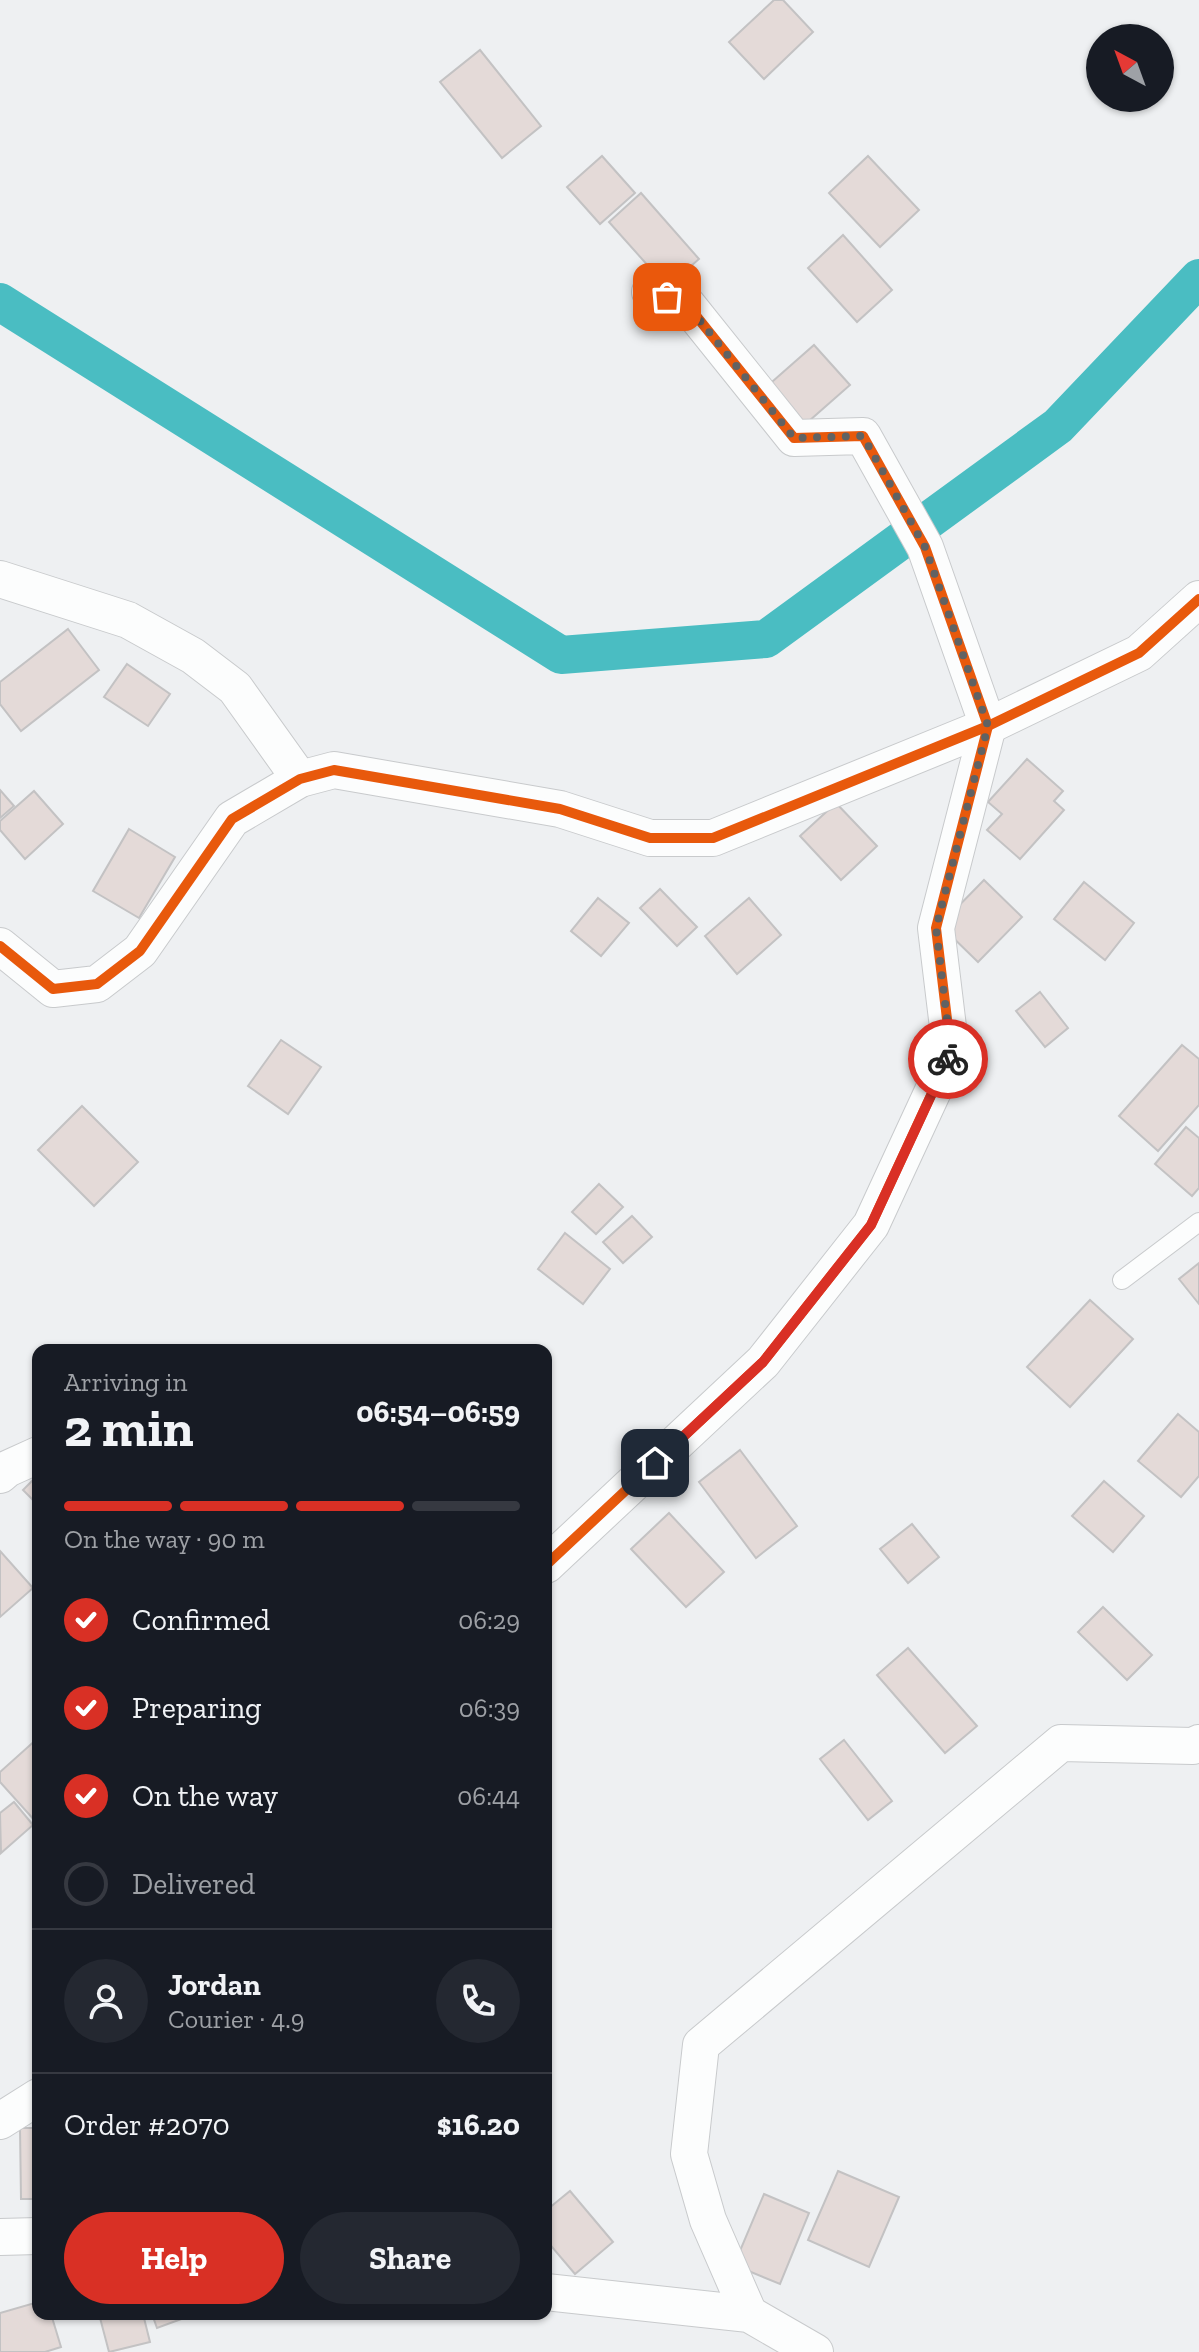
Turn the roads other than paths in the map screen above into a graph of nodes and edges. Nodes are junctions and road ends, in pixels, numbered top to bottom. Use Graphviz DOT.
graph roads {
  1 [pos="650,292"];
  2 [pos="0,579"];
  3 [pos="1199,599"];
  4 [pos="988,726"];
  5 [pos="300,779"];
  6 [pos="0,946"];
  7 [pos="1199,1222"];
  8 [pos="1122,1280"];
  9 [pos="32,1458"];
  10 [pos="0,1475"];
  11 [pos="552,1559"];
  12 [pos="1199,1743"];
  13 [pos="32,2101"];
  14 [pos="0,2121"];
  15 [pos="32,2236"];
  16 [pos="0,2237"];
  17 [pos="552,2293"];
  18 [pos="749,2314"];
  19 [pos="815,2352"];
  1 -- 4 [label="street"];
  2 -- 5 [label="street"];
  3 -- 4 [label="street"];
  4 -- 5 [label="street"];
  4 -- 11 [label="street"];
  5 -- 6 [label="street"];
  7 -- 8 [label="lane"];
  9 -- 10 [label="street"];
  12 -- 18 [label="street"];
  13 -- 14 [label="street"];
  15 -- 16 [label="street"];
  17 -- 18 [label="street"];
  18 -- 19 [label="street"];
}
